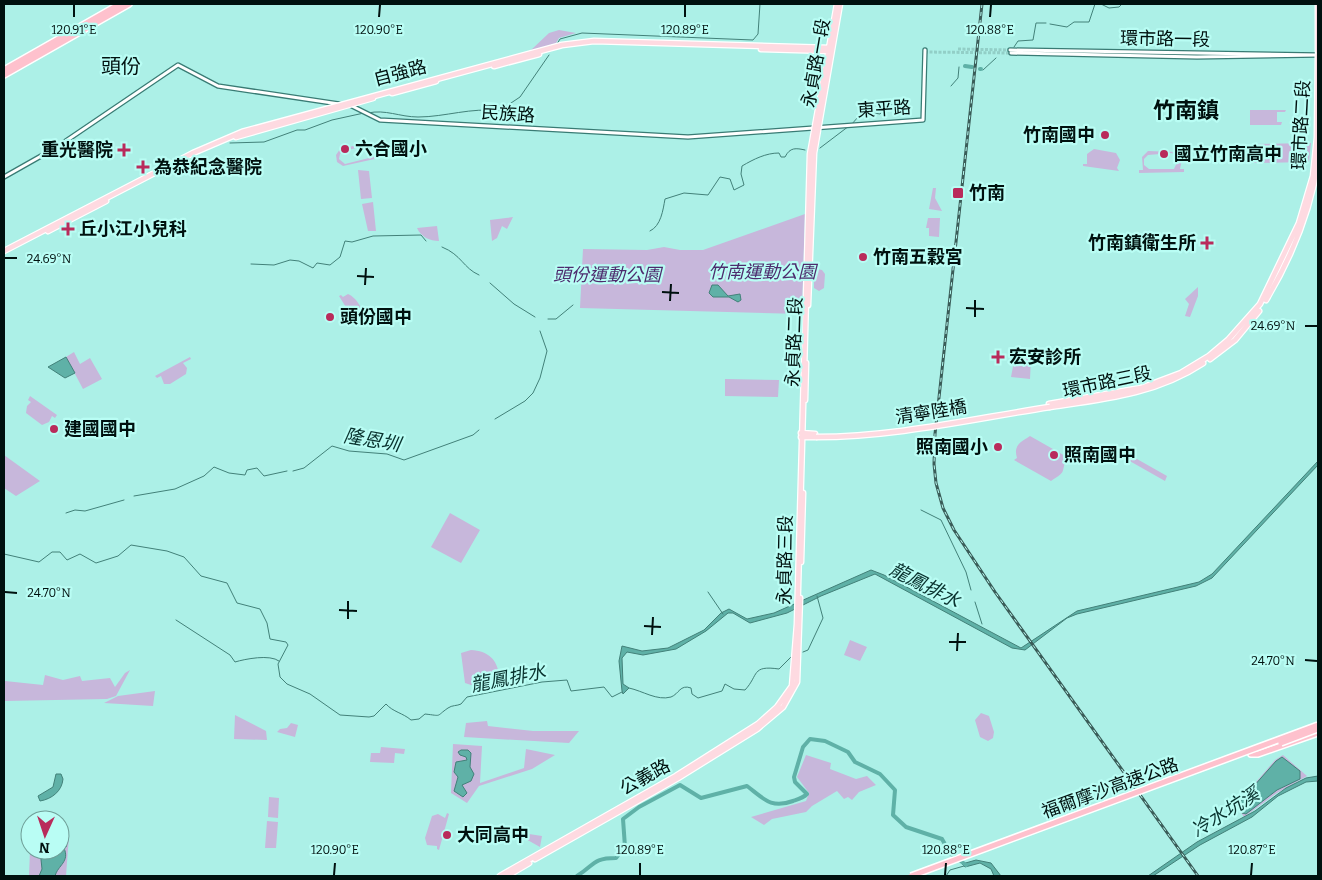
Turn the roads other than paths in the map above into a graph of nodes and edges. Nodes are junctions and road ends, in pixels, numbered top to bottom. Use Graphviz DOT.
graph roads {
  1 [pos="120,4"];
  2 [pos="129,4"];
  3 [pos="839,4"];
  4 [pos="1318,4"];
  5 [pos="831,50"];
  6 [pos="814,51"];
  7 [pos="925,51"];
  8 [pos="1318,51"];
  9 [pos="1011,52"];
  10 [pos="1111,54"];
  11 [pos="1318,55"];
  12 [pos="501,62"];
  13 [pos="826,64"];
  14 [pos="4,70"];
  15 [pos="4,75"];
  16 [pos="416,85"];
  17 [pos="338,104"];
  18 [pos="349,105"];
  19 [pos="849,126"];
  20 [pos="817,128"];
  21 [pos="182,160"];
  22 [pos="1318,161"];
  23 [pos="4,177"];
  24 [pos="4,252"];
  25 [pos="1287,253"];
  26 [pos="1050,406"];
  27 [pos="803,435"];
  28 [pos="794,687"];
  29 [pos="1318,724"];
  30 [pos="1318,729"];
  31 [pos="1318,734"];
  32 [pos="1251,754"];
  33 [pos="593,824"];
  34 [pos="500,876"];
  35 [pos="507,876"];
  36 [pos="911,876"];
  37 [pos="919,876"];
  1 -- 14 [label="highway"];
  2 -- 15 [label="highway"];
  3 -- 5 [label="main road, 永貞路一段"];
  4 -- 8 [label="main road"];
  5 -- 6 [label="main road, 自強路"];
  5 -- 12 [label="main road, 自強路"];
  5 -- 13 [label="main road, 永貞路一段"];
  5 -- 20 [label="main road, 永貞路一段"];
  6 -- 12 [label="main road, 自強路"];
  6 -- 13 [label="main road"];
  7 -- 19 [label="main road, 東平路"];
  9 -- 10 [label="main road, 環市路一段"];
  10 -- 10 [label="main road, 環市路一段"];
  11 -- 25 [label="main road, 環市路二段"];
  12 -- 16 [label="main road, 自強路"];
  13 -- 20 [label="main road, 永貞路一段"];
  16 -- 17 [label="main road, 自強路"];
  16 -- 18 [label="main road, 自強路"];
  17 -- 18 [label="main road, 民族路"];
  17 -- 21 [label="main road, 自強路"];
  17 -- 23 [label="main road, 民族路"];
  18 -- 20 [label="main road, 民族路"];
  18 -- 21 [label="main road, 自強路"];
  19 -- 20 [label="main road, 民族路"];
  20 -- 27 [label="main road, 永貞路二段"];
  21 -- 24 [label="main road, 自強路"];
  22 -- 25 [label="main road, 環市路二段"];
  25 -- 26 [label="main road, 環市路三段"];
  26 -- 27 [label="main road, 清寧陸橋, bridge"];
  27 -- 28 [label="main road, 永貞路三段"];
  28 -- 33 [label="main road, 公義路"];
  29 -- 36 [label="highway, 福爾摩沙高速公路, bridge"];
  30 -- 32 [label="highway, 福爾摩沙高速公路, bridge"];
  31 -- 32 [label="highway"];
  32 -- 37 [label="highway, 福爾摩沙高速公路, bridge"];
  33 -- 34 [label="main road, 公義路"];
  33 -- 35 [label="main road, 公義路"];
}
